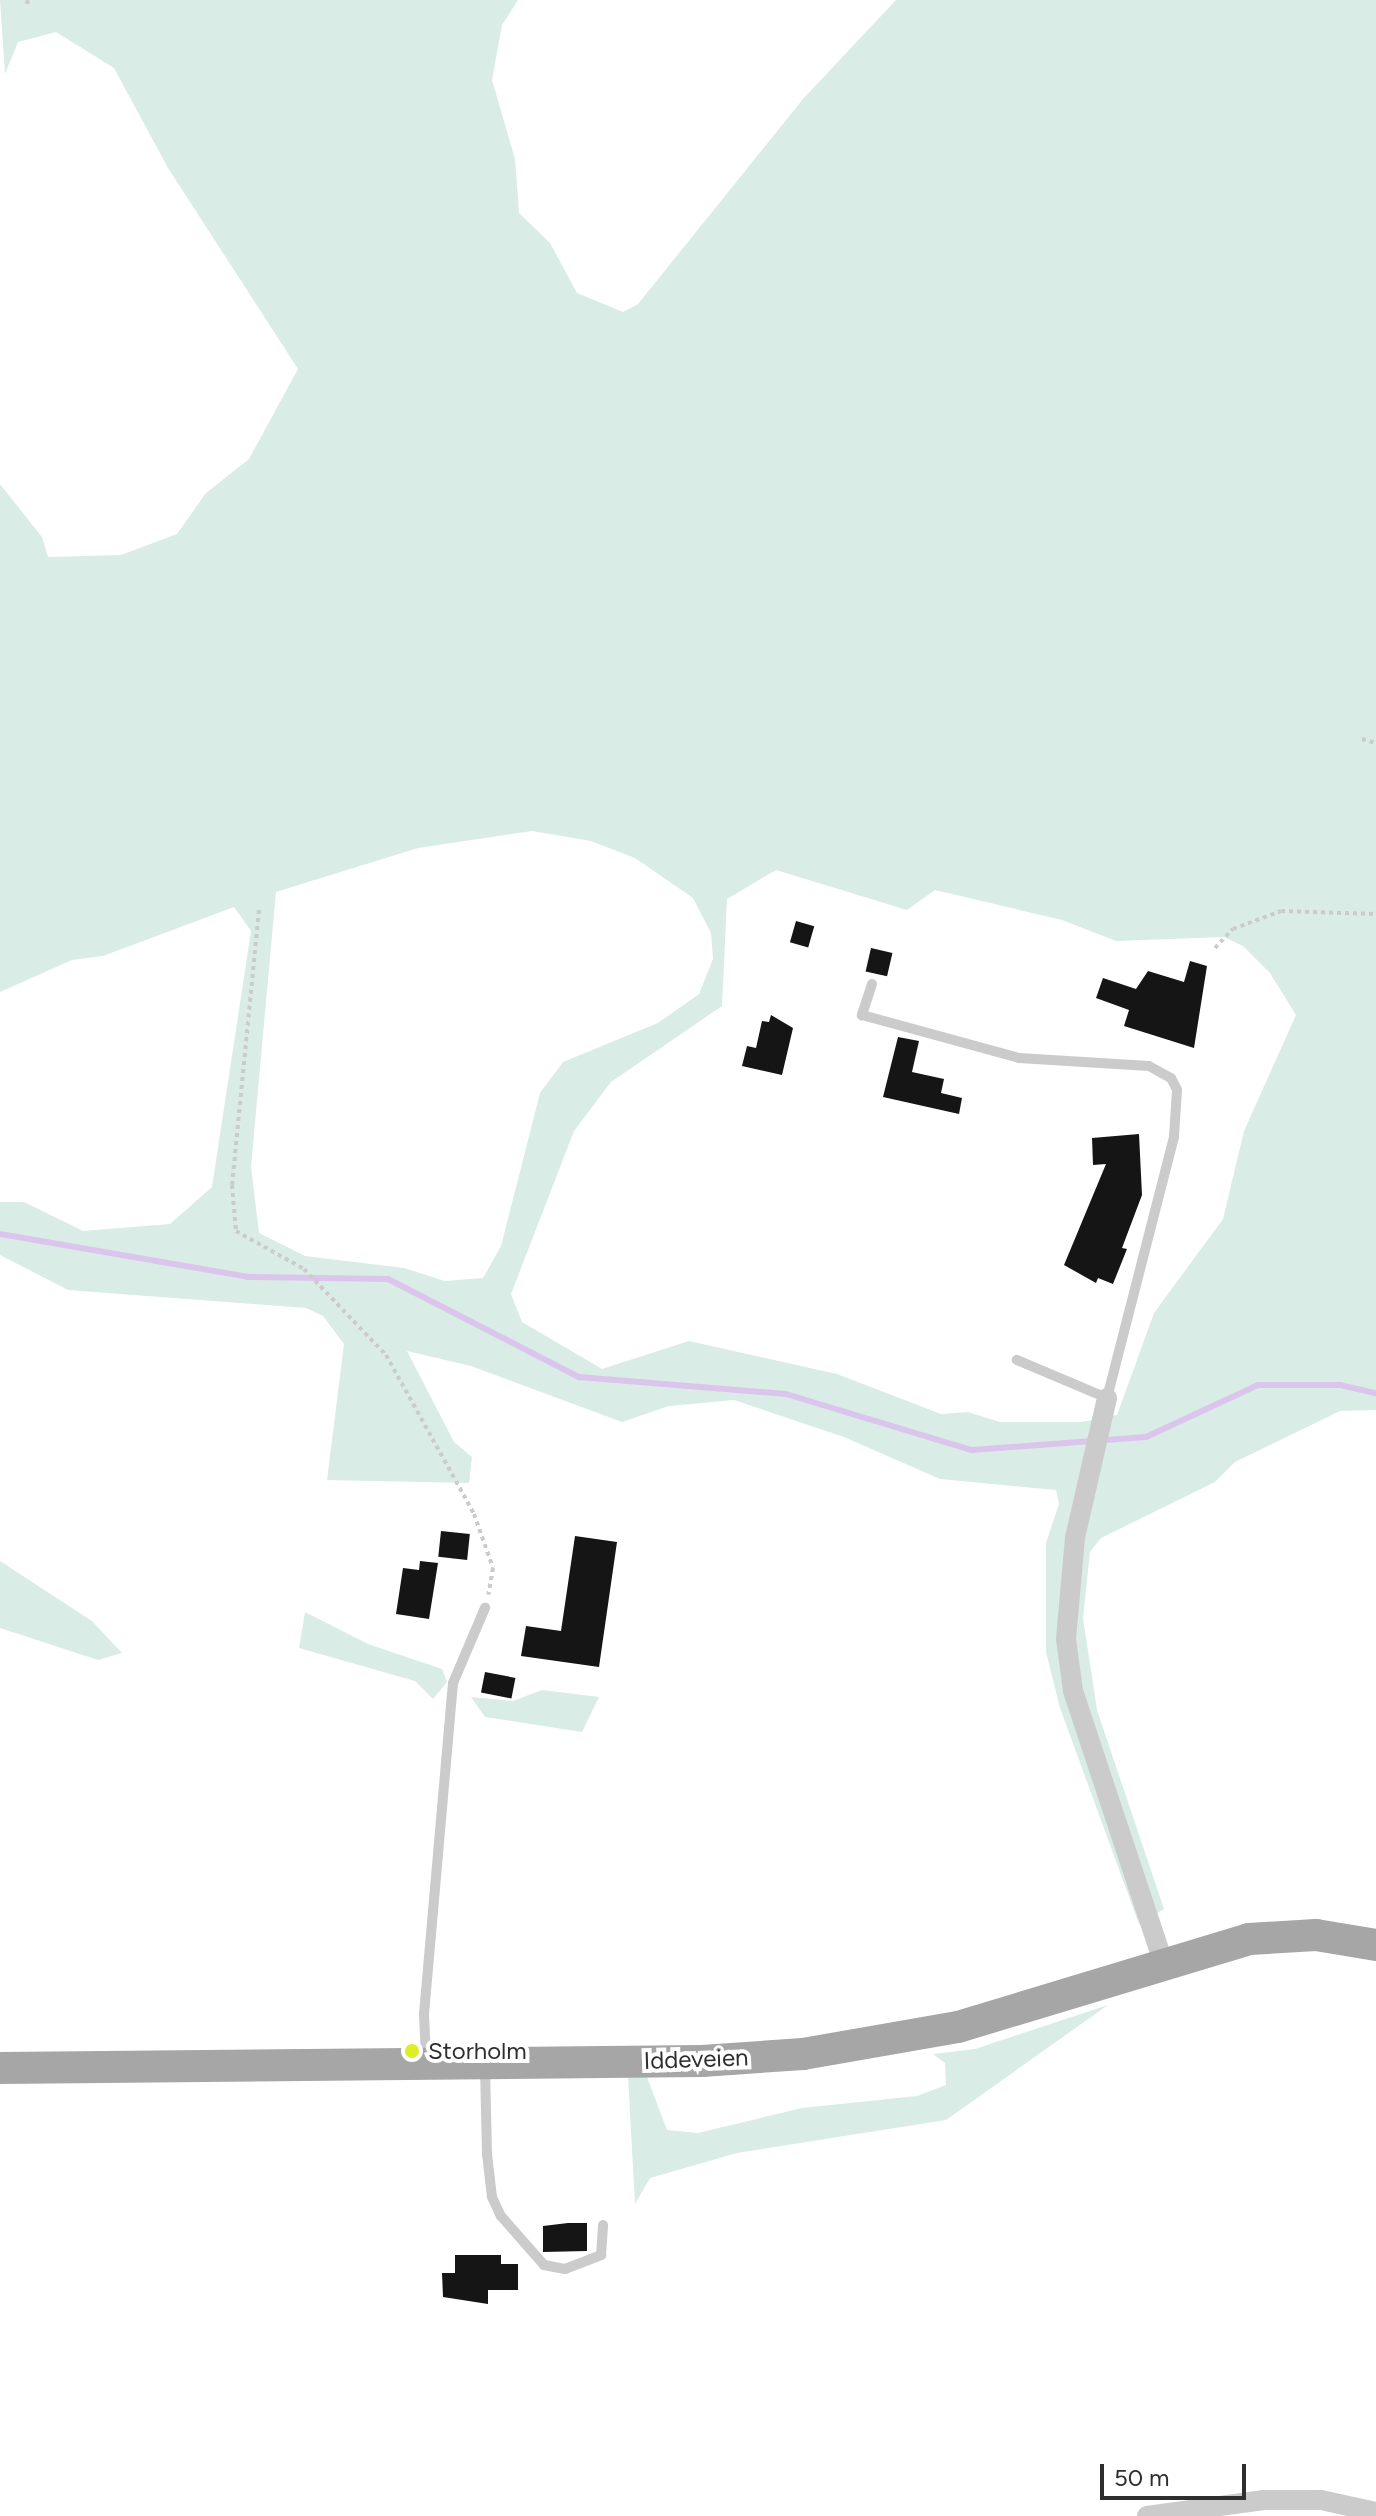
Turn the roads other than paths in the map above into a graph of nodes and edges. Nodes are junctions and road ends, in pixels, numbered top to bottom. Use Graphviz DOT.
graph roads {
  1 [pos="872,984"];
  2 [pos="1017,1360"];
  3 [pos="1107,1398"];
  4 [pos="485,1608"];
  5 [pos="1376,1945"];
  6 [pos="1163,1962"];
  7 [pos="427,2064"];
  8 [pos="485,2064"];
  9 [pos="0,2068"];
  10 [pos="603,2225"];
  11 [pos="1376,2512"];
  12 [pos="1147,2516"];
  1 -- 3 [label="lane"];
  2 -- 3 [label="lane"];
  3 -- 6 [label="street"];
  4 -- 7 [label="lane"];
  5 -- 6 [label="main road, Iddeveien"];
  6 -- 8 [label="main road, Iddeveien"];
  7 -- 8 [label="main road, Iddeveien"];
  7 -- 9 [label="main road, Iddeveien"];
  8 -- 10 [label="lane"];
  11 -- 12 [label="street"];
}
